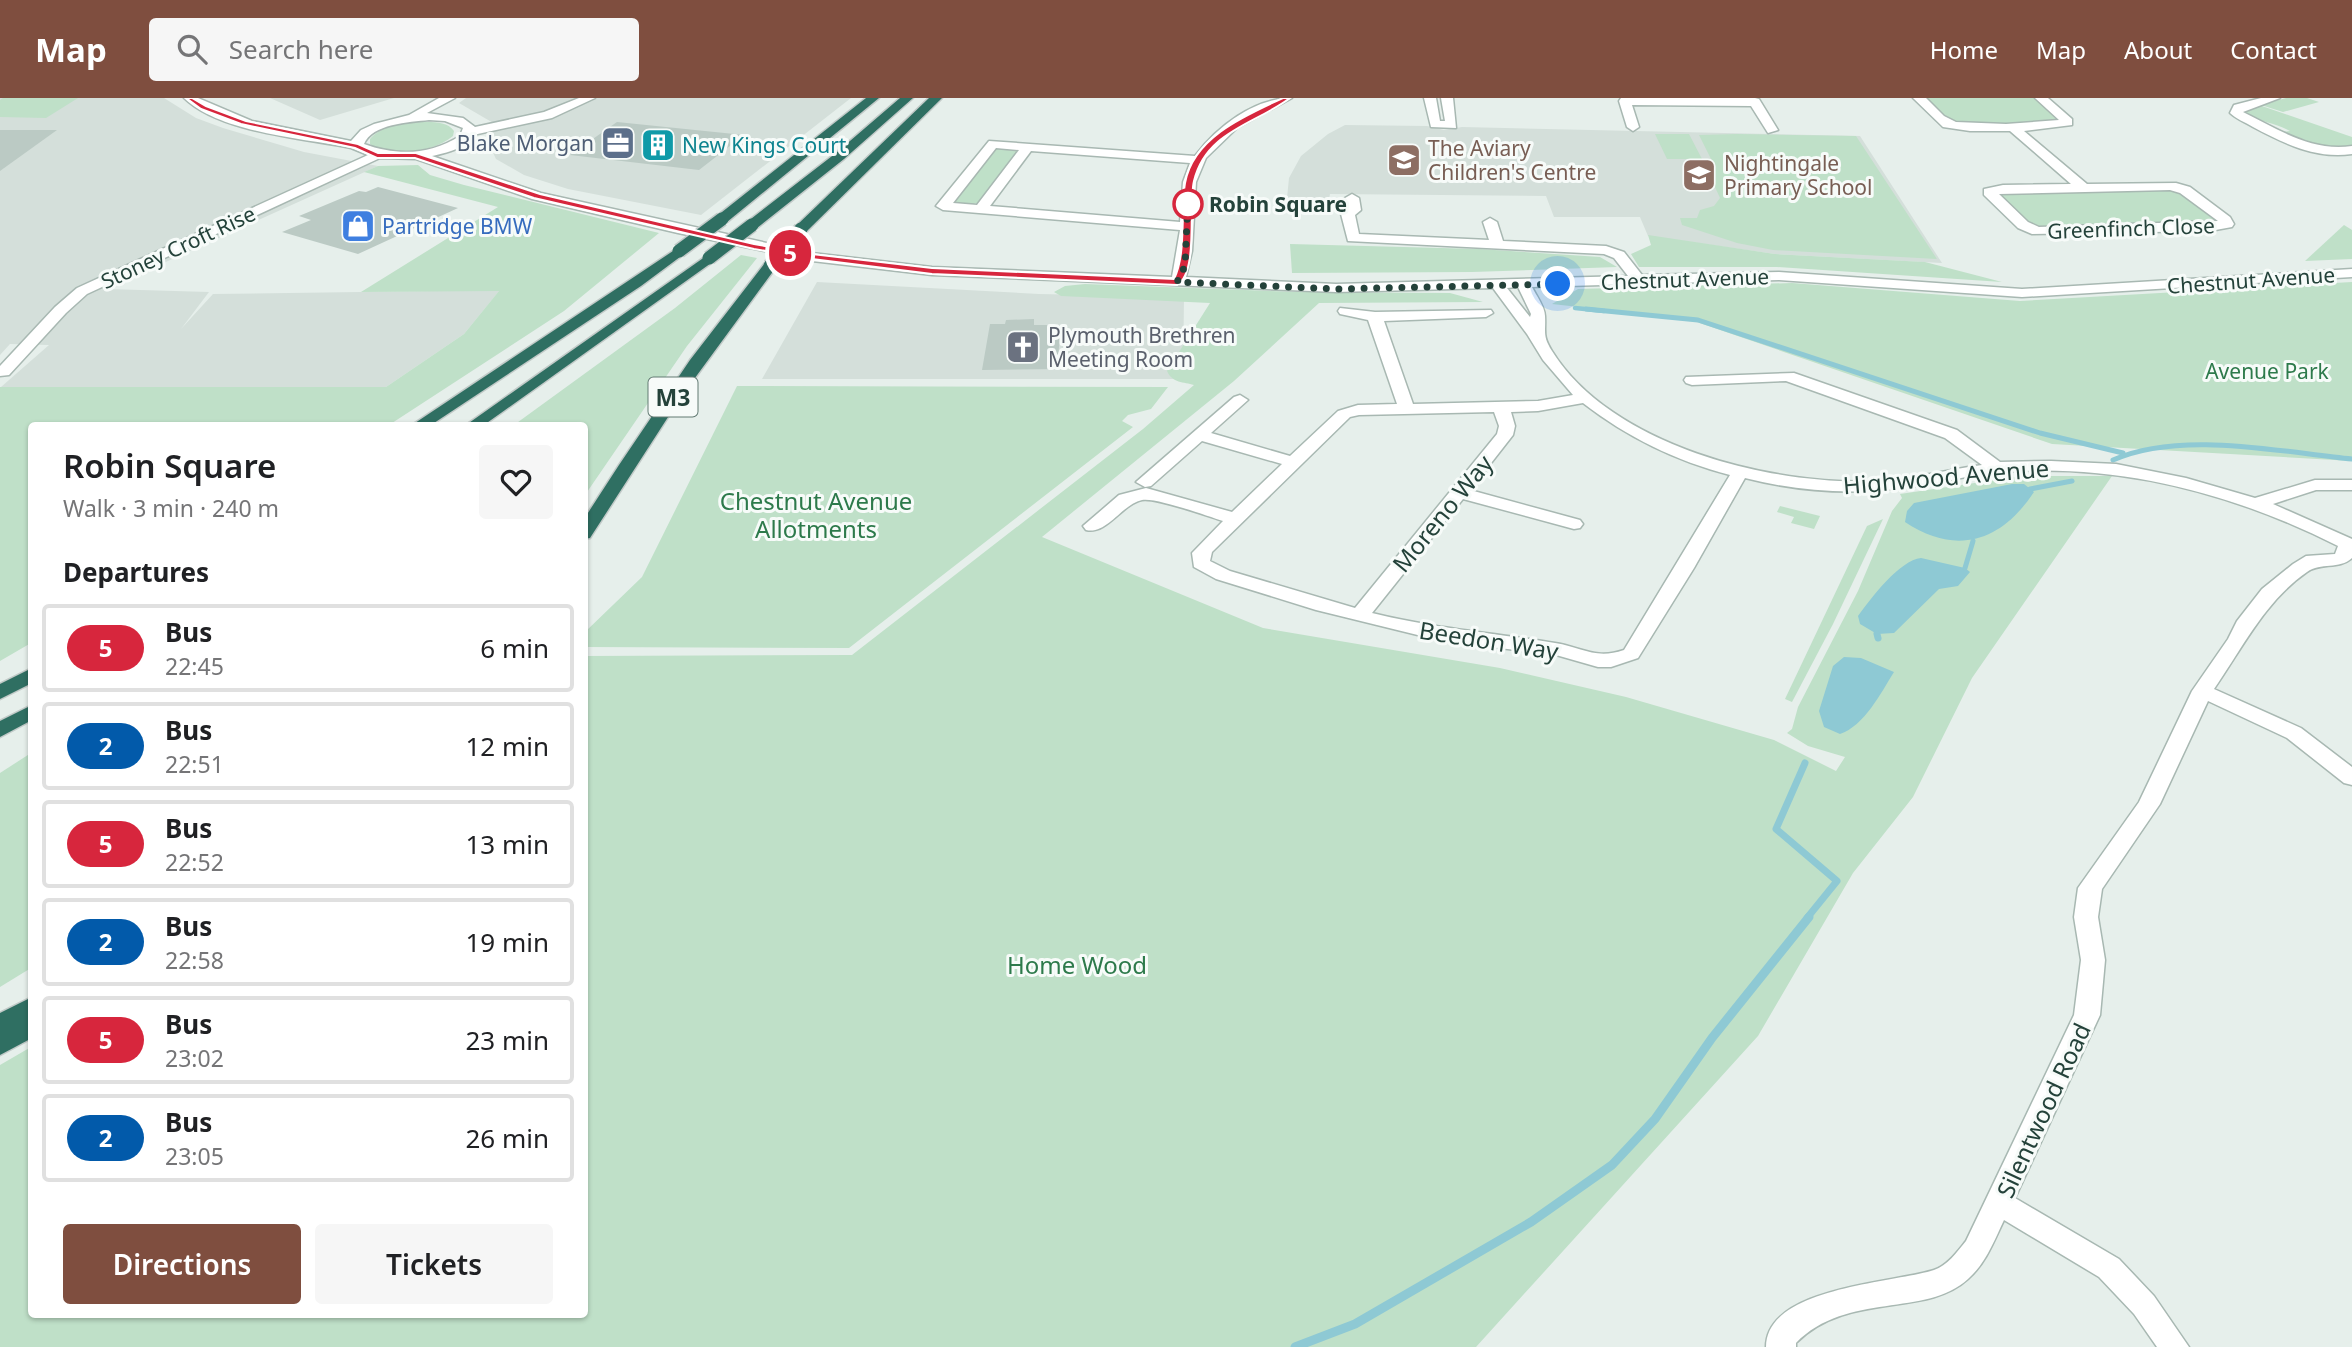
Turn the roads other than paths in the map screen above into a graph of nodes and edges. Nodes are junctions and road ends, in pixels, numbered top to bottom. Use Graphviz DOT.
graph roads {
  1 [pos="190,98"];
  2 [pos="589,98"];
  3 [pos="873,98"];
  4 [pos="907,98"];
  5 [pos="936,98"];
  6 [pos="1430,98"];
  7 [pos="1447,98"];
  8 [pos="1919,98"];
  9 [pos="2041,98"];
  10 [pos="2274,98"];
  11 [pos="448,99"];
  12 [pos="1279,99"];
  13 [pos="1689,99"];
  14 [pos="447,118"];
  15 [pos="387,123"];
  16 [pos="2011,126"];
  17 [pos="1633,127"];
  18 [pos="467,128"];
  19 [pos="1772,130"];
  20 [pos="278,131"];
  21 [pos="458,143"];
  22 [pos="358,146"];
  23 [pos="1028,146"];
  24 [pos="2352,150"];
  25 [pos="377,155"];
  26 [pos="416,155"];
  27 [pos="1198,160"];
  28 [pos="482,177"];
  29 [pos="2083,187"];
  30 [pos="1352,198"];
  31 [pos="981,209"];
  32 [pos="1490,222"];
  33 [pos="1187,227"];
  34 [pos="1497,243"];
  35 [pos="2352,273"];
  36 [pos="1639,281"];
  37 [pos="1177,282"];
  38 [pos="1524,285"];
  39 [pos="1499,286"];
  40 [pos="1345,311"];
  41 [pos="1486,313"];
  42 [pos="1374,317"];
  43 [pos="1535,334"];
  44 [pos="3,372"];
  45 [pos="1692,380"];
  46 [pos="1822,387"];
  47 [pos="1585,397"];
  48 [pos="1805,398"];
  49 [pos="1240,400"];
  50 [pos="1501,407"];
  51 [pos="1407,409"];
  52 [pos="425,422"];
  53 [pos="478,422"];
  54 [pos="1199,435"];
  55 [pos="1292,462"];
  56 [pos="1996,468"];
  57 [pos="1740,472"];
  58 [pos="1146,482"];
  59 [pos="2352,485"];
  60 [pos="1458,492"];
  61 [pos="2252,505"];
  62 [pos="1234,518"];
  63 [pos="1574,524"];
  64 [pos="1092,526"];
  65 [pos="588,528"];
  66 [pos="2350,545"];
  67 [pos="1360,614"];
  68 [pos="28,664"];
  69 [pos="28,676"];
  70 [pos="0,680"];
  71 [pos="2202,691"];
  72 [pos="0,693"];
  73 [pos="28,712"];
  74 [pos="0,730"];
  75 [pos="2352,778"];
  76 [pos="28,1008"];
  77 [pos="0,1025"];
  78 [pos="28,1028"];
  79 [pos="0,1045"];
  80 [pos="2000,1203"];
  81 [pos="1782,1347"];
  82 [pos="2174,1347"];
  1 -- 20 [label="street"];
  2 -- 18 [label="street"];
  3 -- 52 [label="highway, bridge"];
  4 -- 53 [label="highway, bridge"];
  5 -- 65 [label="highway, M3, bridge"];
  6 -- 7 [label="street"];
  8 -- 16 [label="street"];
  9 -- 16 [label="street"];
  10 -- 24 [label="street"];
  11 -- 14 [label="street"];
  11 -- 15 [label="street"];
  12 -- 27 [label="street"];
  13 -- 17 [label="street"];
  13 -- 19 [label="street"];
  14 -- 15 [label="street"];
  14 -- 18 [label="street"];
  15 -- 20 [label="street"];
  15 -- 22 [label="street"];
  16 -- 29 [label="street, Greenfinch Close"];
  18 -- 21 [label="street"];
  20 -- 22 [label="street"];
  21 -- 26 [label="street"];
  21 -- 28 [label="street"];
  22 -- 25 [label="street"];
  23 -- 27 [label="street"];
  23 -- 31 [label="street"];
  23 -- 31 [label="street"];
  25 -- 26 [label="street"];
  25 -- 44 [label="street, Stoney Croft Rise"];
  26 -- 28 [label="street, Chestnut Avenue"];
  27 -- 33 [label="street"];
  28 -- 37 [label="street, Chestnut Avenue"];
  29 -- 29 [label="street, Greenfinch Close"];
  30 -- 34 [label="street"];
  31 -- 33 [label="street"];
  32 -- 34 [label="street"];
  33 -- 37 [label="street"];
  34 -- 36 [label="street"];
  35 -- 36 [label="street, Chestnut Avenue"];
  36 -- 38 [label="street, Chestnut Avenue"];
  37 -- 39 [label="street, Chestnut Avenue"];
  38 -- 39 [label="street, Chestnut Avenue"];
  38 -- 43 [label="street, Highwood Avenue"];
  39 -- 43 [label="street, Highwood Avenue"];
  40 -- 42 [label="street"];
  41 -- 42 [label="street"];
  42 -- 51 [label="street"];
  43 -- 47 [label="street, Highwood Avenue"];
  45 -- 46 [label="street"];
  46 -- 48 [label="street"];
  46 -- 56 [label="street"];
  47 -- 50 [label="street, Beedon Way"];
  47 -- 57 [label="street, Highwood Avenue"];
  49 -- 54 [label="street"];
  50 -- 51 [label="street, Beedon Way"];
  50 -- 60 [label="street, Moreno Way"];
  51 -- 55 [label="street, Beedon Way"];
  54 -- 55 [label="street"];
  54 -- 58 [label="street"];
  55 -- 62 [label="street, Beedon Way"];
  56 -- 57 [label="street, Highwood Avenue"];
  56 -- 61 [label="street, Highwood Avenue"];
  57 -- 67 [label="street, Beedon Way"];
  59 -- 61 [label="street"];
  60 -- 63 [label="street"];
  60 -- 67 [label="street, Moreno Way"];
  61 -- 66 [label="street, Highwood Avenue"];
  62 -- 64 [label="street"];
  62 -- 67 [label="street, Beedon Way"];
  66 -- 71 [label="street, Silentwood Road"];
  68 -- 70 [label="highway"];
  69 -- 72 [label="highway"];
  71 -- 75 [label="street"];
  71 -- 80 [label="street, Silentwood Road"];
  73 -- 74 [label="highway"];
  76 -- 77 [label="highway"];
  78 -- 79 [label="highway"];
  80 -- 81 [label="street, Silentwood Road"];
  80 -- 82 [label="street"];
}
